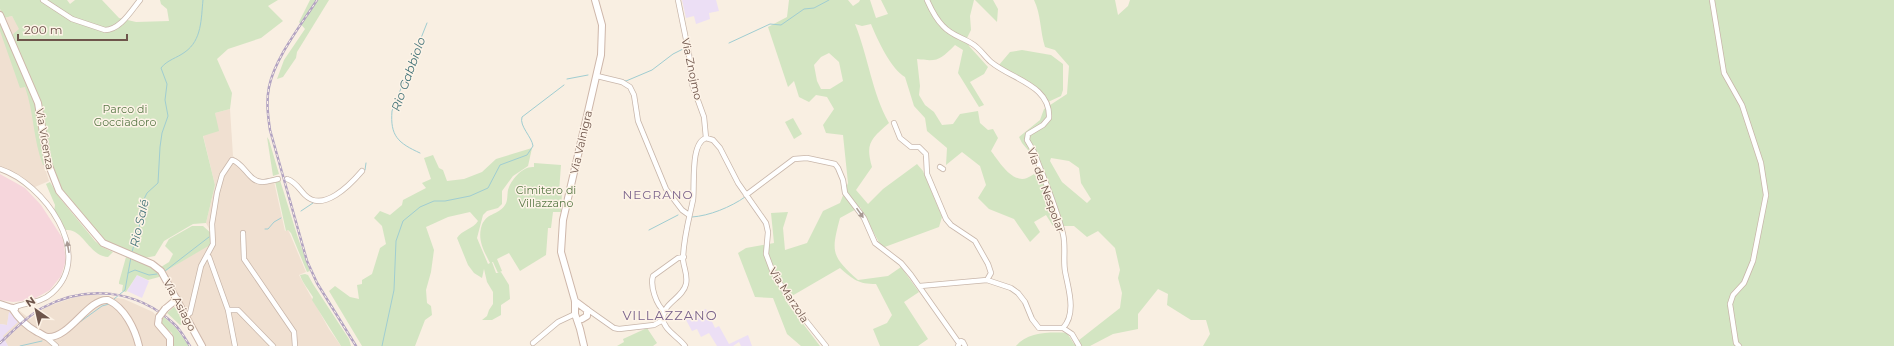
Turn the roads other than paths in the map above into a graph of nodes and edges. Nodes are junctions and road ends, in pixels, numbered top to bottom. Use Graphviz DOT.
graph roads {
  1 [pos="43,0"];
  2 [pos="140,0"];
  3 [pos="595,0"];
  4 [pos="678,0"];
  5 [pos="927,0"];
  6 [pos="1712,0"];
  7 [pos="0,15"];
  8 [pos="597,76"];
  9 [pos="894,123"];
  10 [pos="707,138"];
  11 [pos="0,169"];
  12 [pos="362,171"];
  13 [pos="278,179"];
  14 [pos="287,179"];
  15 [pos="746,195"];
  16 [pos="689,215"];
  17 [pos="243,233"];
  18 [pos="134,257"];
  19 [pos="209,257"];
  20 [pos="684,257"];
  21 [pos="987,280"];
  22 [pos="920,286"];
  23 [pos="177,299"];
  24 [pos="575,301"];
  25 [pos="0,304"];
  26 [pos="585,307"];
  27 [pos="12,308"];
  28 [pos="228,310"];
  29 [pos="665,312"];
  30 [pos="575,314"];
  31 [pos="596,315"];
  32 [pos="186,316"];
  33 [pos="585,317"];
  34 [pos="663,320"];
  35 [pos="1063,328"];
  36 [pos="580,329"];
  37 [pos="46,337"];
  38 [pos="533,343"];
  39 [pos="958,344"];
  40 [pos="56,346"];
  41 [pos="138,346"];
  42 [pos="170,346"];
  43 [pos="202,346"];
  44 [pos="234,346"];
  45 [pos="273,346"];
  46 [pos="296,346"];
  47 [pos="584,346"];
  48 [pos="685,346"];
  49 [pos="826,346"];
  50 [pos="965,346"];
  51 [pos="1079,346"];
  52 [pos="1739,346"];
  1 -- 2 [label="street"];
  3 -- 8 [label="main road, Via Valnigra"];
  4 -- 10 [label="street, Via Znojmo"];
  5 -- 35 [label="street, Via del Nespolar"];
  6 -- 52 [label="street"];
  7 -- 18 [label="main road, Via Vicenza"];
  8 -- 16 [label="street"];
  8 -- 24 [label="main road, Via Valnigra"];
  9 -- 21 [label="street"];
  10 -- 15 [label="street, Via Marzola"];
  10 -- 16 [label="street"];
  27 -- 11 [label="street, one-way"];
  12 -- 14 [label="street"];
  13 -- 32 [label="street"];
  15 -- 22 [label="street, one-way"];
  15 -- 49 [label="street, Via Marzola"];
  16 -- 20 [label="street"];
  17 -- 46 [label="street"];
  18 -- 23 [label="main road, Via Asiago"];
  19 -- 28 [label="street"];
  20 -- 29 [label="street"];
  20 -- 29 [label="street"];
  21 -- 22 [label="street"];
  21 -- 35 [label="street"];
  22 -- 39 [label="street"];
  23 -- 32 [label="main road, Via Asiago"];
  23 -- 42 [label="main road, bridge"];
  24 -- 26 [label="main road"];
  24 -- 30 [label="main road, Via Valnigra"];
  25 -- 27 [label="main road"];
  26 -- 30 [label="main road"];
  26 -- 31 [label="street"];
  26 -- 33 [label="main road"];
  27 -- 37 [label="main road"];
  28 -- 44 [label="street"];
  28 -- 45 [label="street"];
  29 -- 34 [label="street"];
  30 -- 33 [label="main road"];
  30 -- 36 [label="main road, Via Valnigra"];
  30 -- 38 [label="street"];
  31 -- 33 [label="street"];
  31 -- 34 [label="street"];
  32 -- 43 [label="main road, Via Asiago"];
  33 -- 36 [label="main road"];
  34 -- 48 [label="street"];
  35 -- 51 [label="street"];
  36 -- 47 [label="main road, Via Valnigra"];
  37 -- 40 [label="street"];
  37 -- 41 [label="main road"];
  39 -- 50 [label="street"];
}
